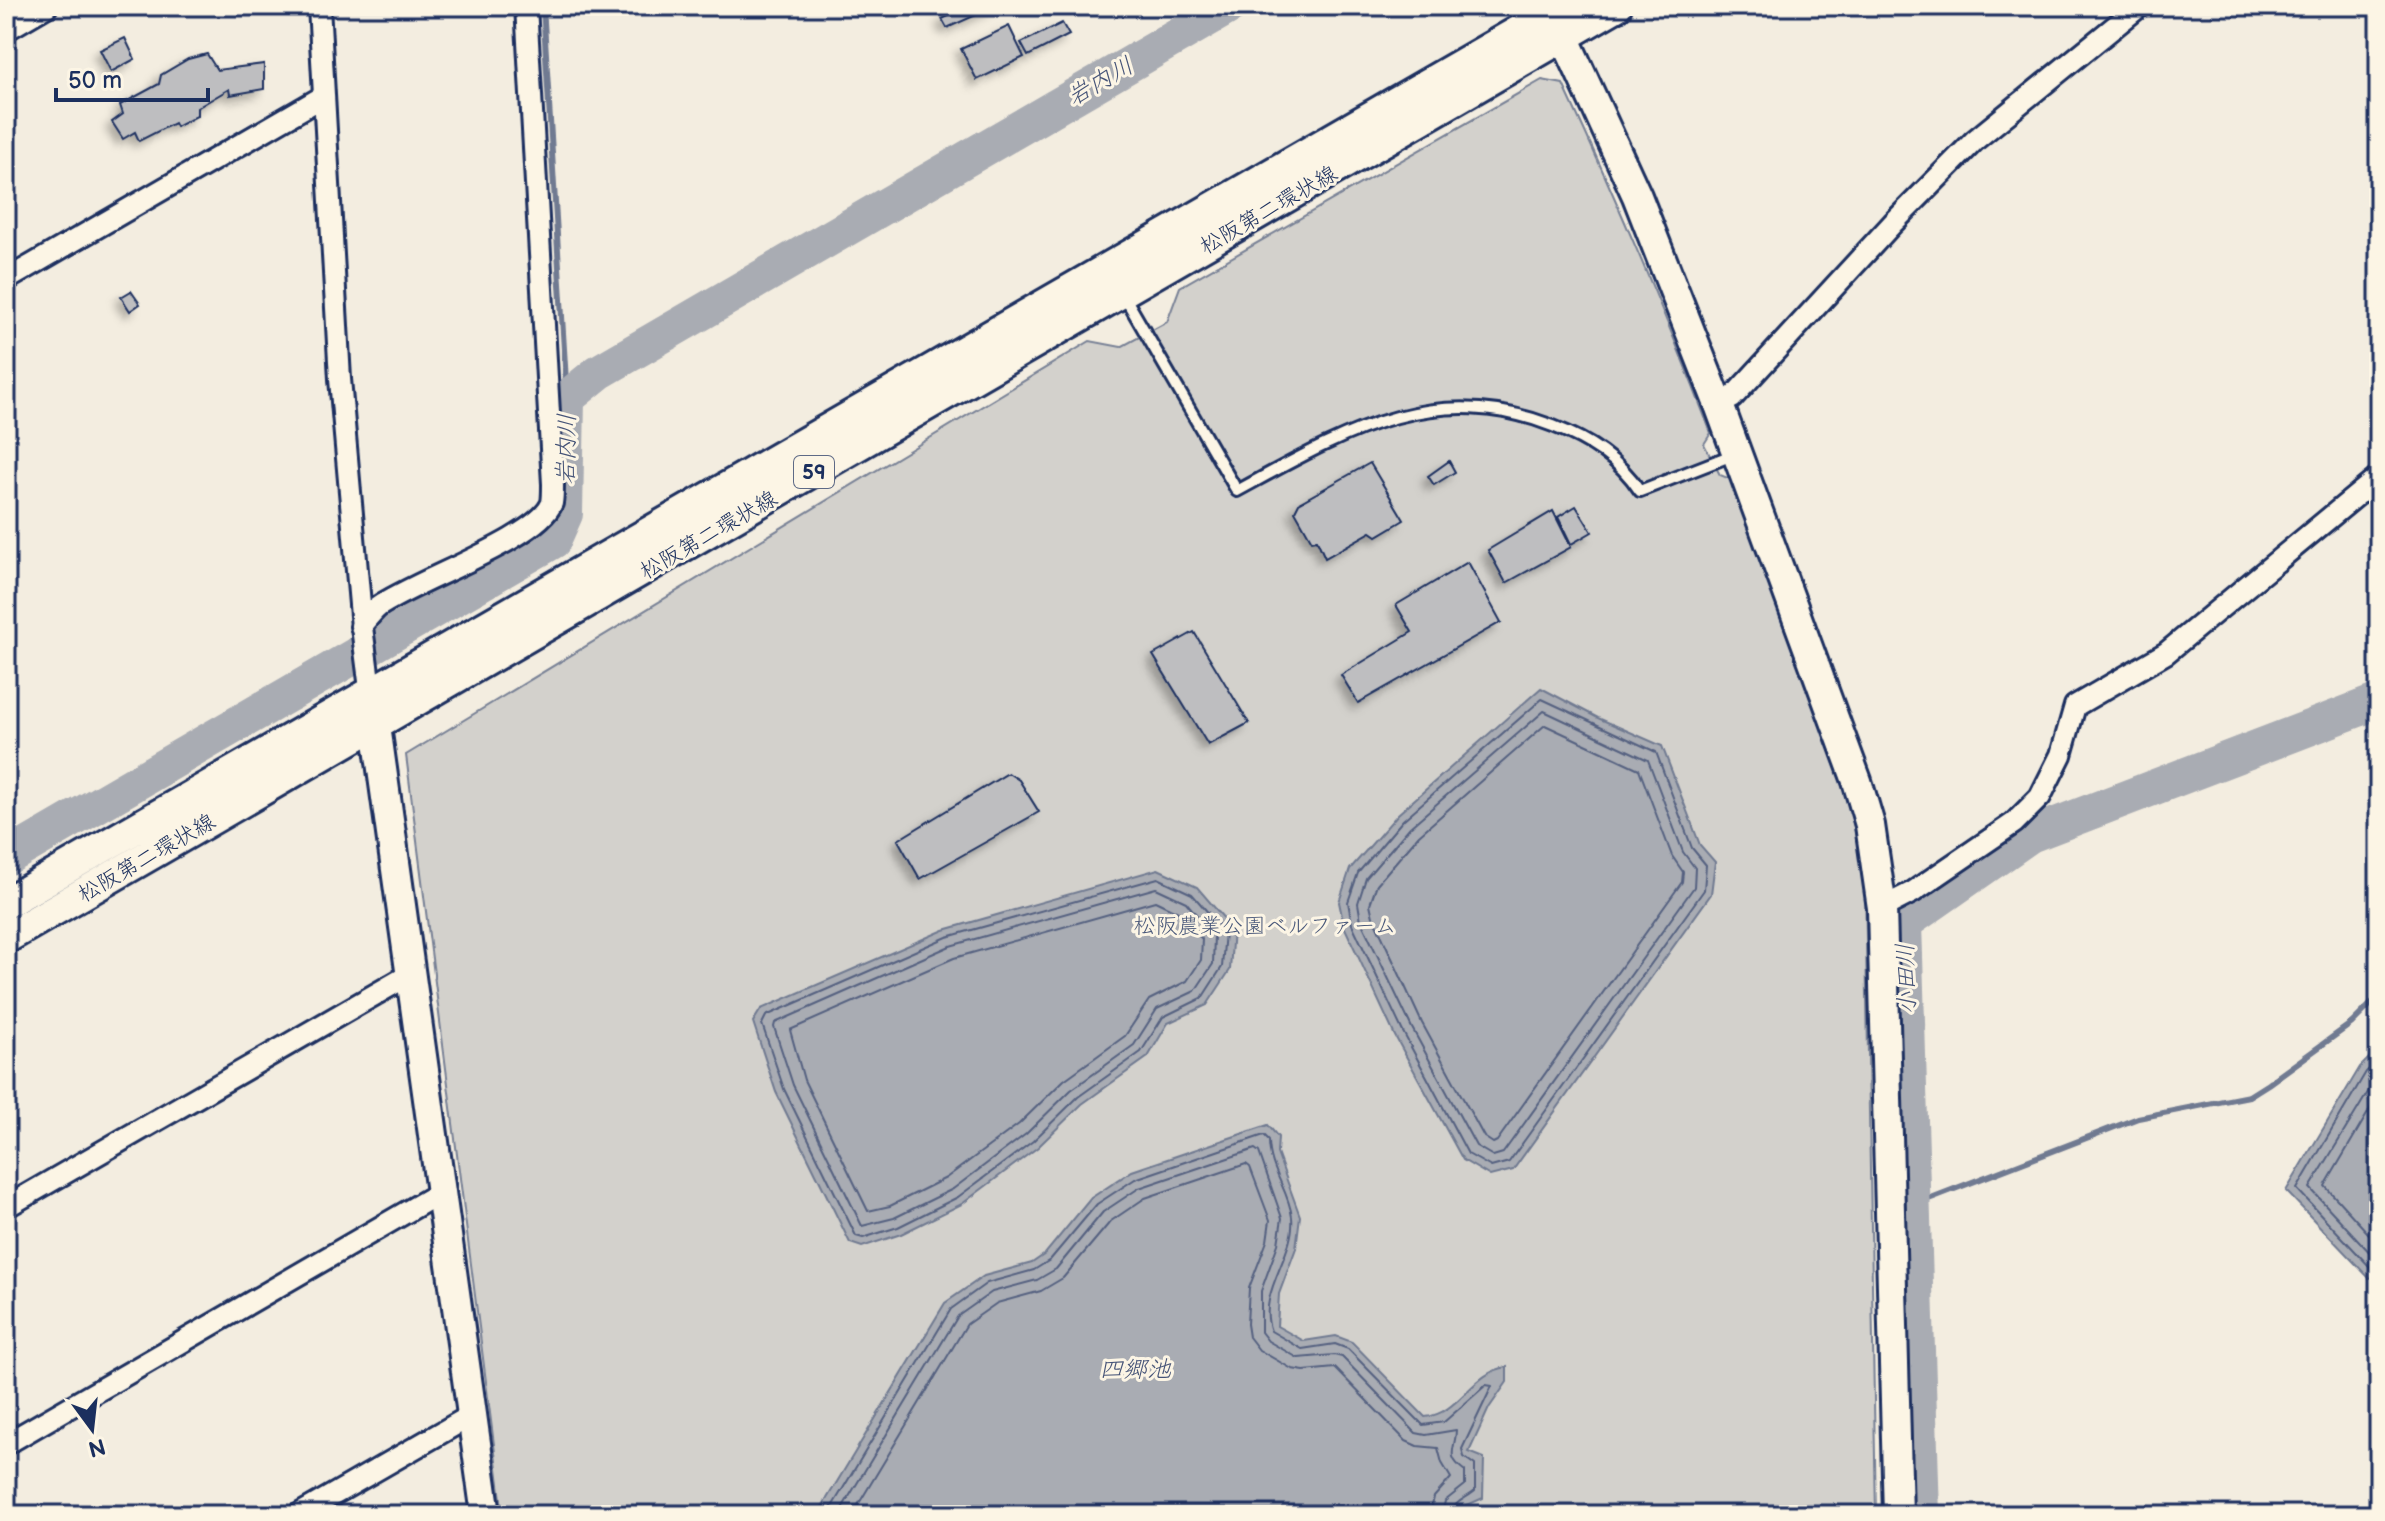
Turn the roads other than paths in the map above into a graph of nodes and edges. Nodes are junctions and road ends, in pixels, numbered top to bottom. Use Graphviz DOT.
graph roads {
  1 [pos="47,6"];
  2 [pos="319,6"];
  3 [pos="526,6"];
  4 [pos="1616,6"];
  5 [pos="2140,6"];
  6 [pos="1557,15"];
  7 [pos="6,30"];
  8 [pos="324,96"];
  9 [pos="6,280"];
  10 [pos="1123,293"];
  11 [pos="1719,405"];
  12 [pos="1737,454"];
  13 [pos="2379,477"];
  14 [pos="362,626"];
  15 [pos="369,680"];
  16 [pos="376,726"];
  17 [pos="6,903"];
  18 [pos="1882,908"];
  19 [pos="8,937"];
  20 [pos="409,975"];
  21 [pos="441,1192"];
  22 [pos="6,1207"];
  23 [pos="472,1415"];
  24 [pos="6,1444"];
  25 [pos="298,1515"];
  26 [pos="486,1515"];
  27 [pos="1898,1515"];
  1 -- 7 [label="street"];
  2 -- 8 [label="street"];
  3 -- 14 [label="street"];
  4 -- 6 [label="main road, 松阪第二環状線 / 59"];
  5 -- 11 [label="street"];
  6 -- 10 [label="main road, 松阪第二環状線 / 59"];
  6 -- 11 [label="street"];
  6 -- 15 [label="main road, 松阪第二環状線 / 59"];
  8 -- 9 [label="street"];
  8 -- 14 [label="street"];
  10 -- 12 [label="lane"];
  10 -- 16 [label="main road, 松阪第二環状線 / 59"];
  11 -- 12 [label="street"];
  12 -- 18 [label="street"];
  13 -- 18 [label="street"];
  14 -- 15 [label="street"];
  15 -- 16 [label="street"];
  15 -- 17 [label="main road, 松阪第二環状線 / 59"];
  16 -- 19 [label="main road, 松阪第二環状線 / 59"];
  16 -- 20 [label="street"];
  18 -- 27 [label="street"];
  20 -- 21 [label="street"];
  20 -- 22 [label="street"];
  21 -- 23 [label="street"];
  21 -- 24 [label="street"];
  23 -- 25 [label="street"];
  23 -- 26 [label="street"];
}
